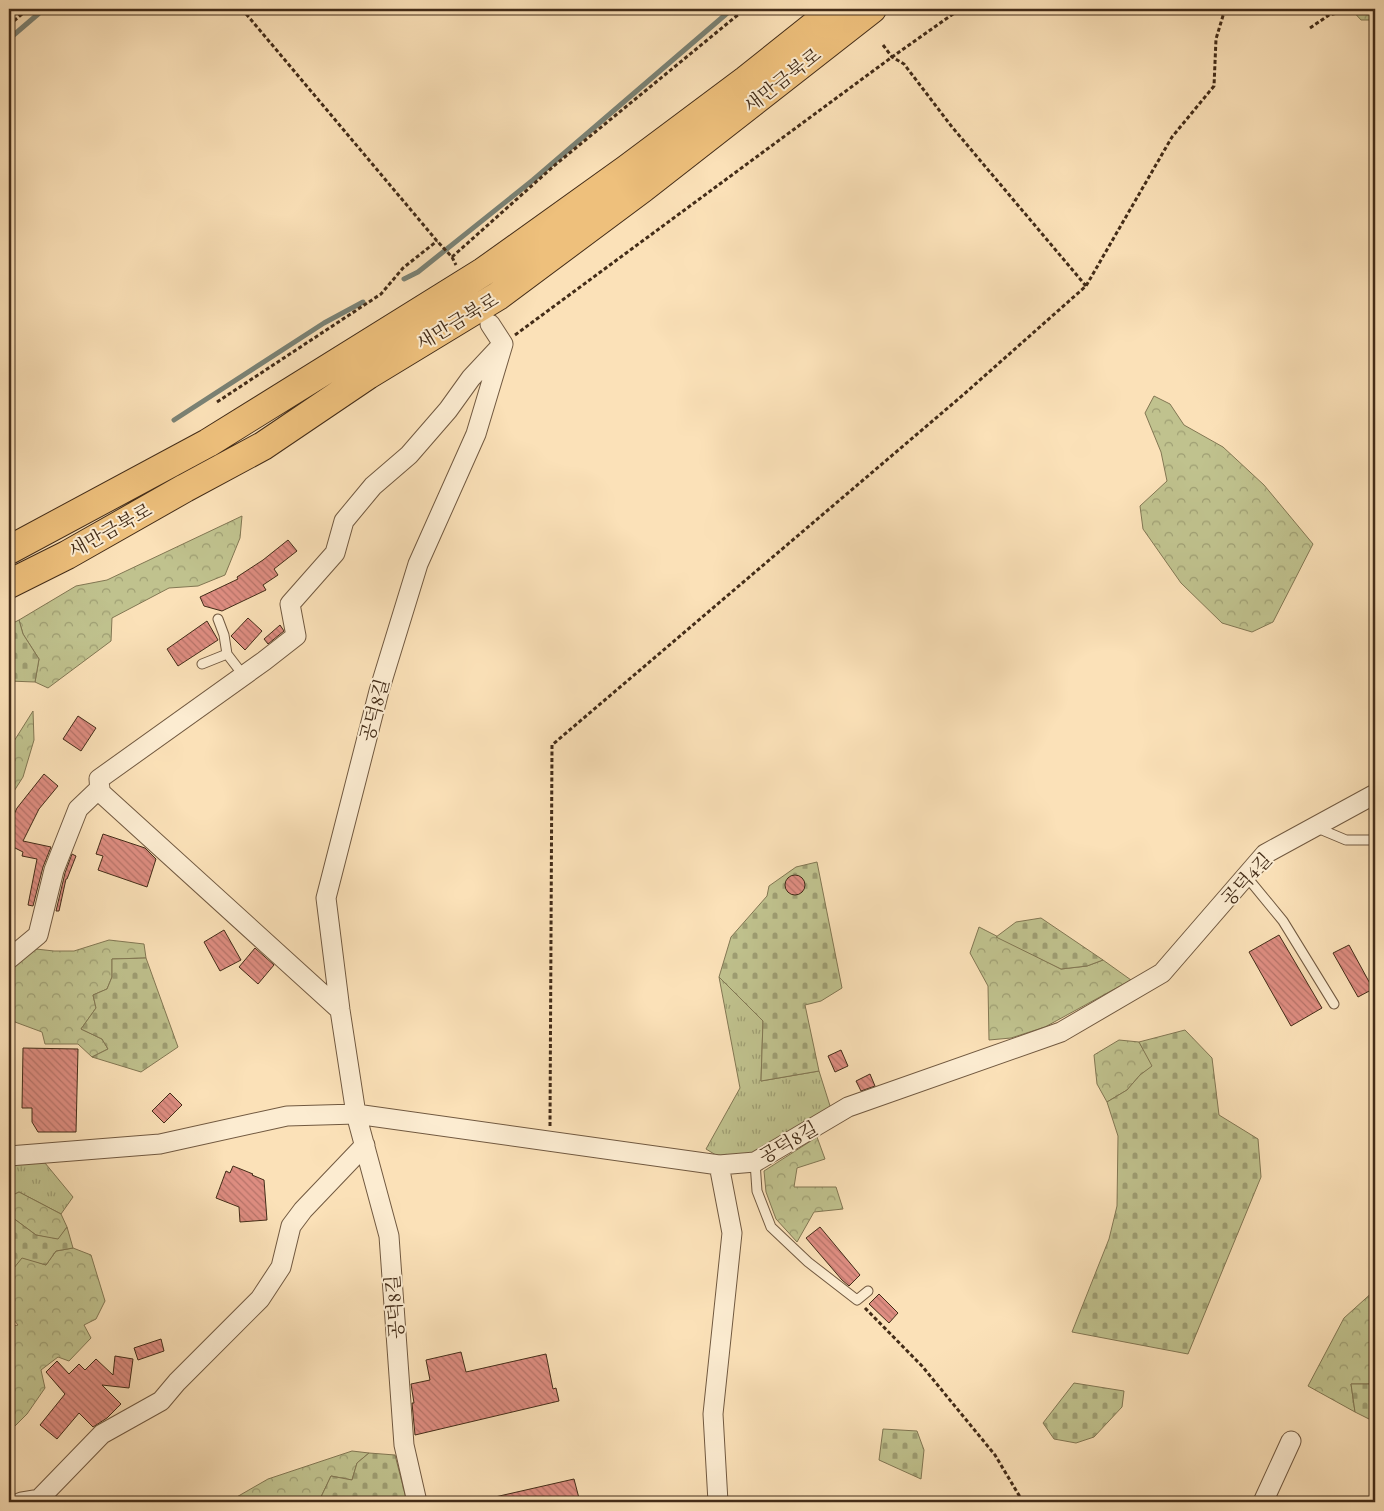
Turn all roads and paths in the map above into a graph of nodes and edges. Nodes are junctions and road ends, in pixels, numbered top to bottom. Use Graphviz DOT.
graph roads {
  1 [pos="28,9"];
  2 [pos="242,9"];
  3 [pos="745,9"];
  4 [pos="820,9"];
  5 [pos="835,9"];
  6 [pos="872,9"];
  7 [pos="890,9"];
  8 [pos="960,9"];
  9 [pos="1224,9"];
  10 [pos="1352,9"];
  11 [pos="9,25"];
  12 [pos="1310,28"];
  13 [pos="883,45"];
  14 [pos="892,57"];
  15 [pos="752,89"];
  16 [pos="437,241"];
  17 [pos="451,256"];
  18 [pos="457,267"];
  19 [pos="1086,286"];
  20 [pos="490,324"];
  21 [pos="502,344"];
  22 [pos="218,402"];
  23 [pos="59,522"];
  24 [pos="9,542"];
  25 [pos="9,550"];
  26 [pos="9,584"];
  27 [pos="218,619"];
  28 [pos="226,654"];
  29 [pos="202,664"];
  30 [pos="244,676"];
  31 [pos="100,788"];
  32 [pos="1375,794"];
  33 [pos="1315,827"];
  34 [pos="1375,840"];
  35 [pos="1246,876"];
  36 [pos="9,959"];
  37 [pos="1162,973"];
  38 [pos="1334,1004"];
  39 [pos="340,1010"];
  40 [pos="356,1114"];
  41 [pos="550,1141"];
  42 [pos="365,1145"];
  43 [pos="9,1156"];
  44 [pos="755,1162"];
  45 [pos="719,1165"];
  46 [pos="868,1291"];
  47 [pos="857,1300"];
  48 [pos="1291,1441"];
  49 [pos="22,1502"];
  50 [pos="418,1502"];
  51 [pos="718,1502"];
  52 [pos="1023,1502"];
  53 [pos="1263,1502"];
  1 -- 11 [label="path"];
  2 -- 16 [label="path"];
  3 -- 17 [label="path"];
  4 -- 15 [label="highway"];
  5 -- 15 [label="highway, 새만금북로"];
  6 -- 15 [label="highway, 새만금북로"];
  7 -- 15 [label="highway"];
  8 -- 14 [label="path"];
  9 -- 19 [label="path"];
  10 -- 12 [label="path"];
  13 -- 14 [label="path"];
  14 -- 19 [label="path"];
  14 -- 21 [label="path"];
  15 -- 23 [label="highway, 새만금북로"];
  15 -- 26 [label="highway, 새만금북로"];
  16 -- 17 [label="path"];
  16 -- 22 [label="path"];
  17 -- 18 [label="path"];
  19 -- 41 [label="path"];
  20 -- 21 [label="street"];
  21 -- 30 [label="street"];
  21 -- 39 [label="street, 공덕8길"];
  23 -- 24 [label="highway"];
  23 -- 25 [label="highway, 새만금북로"];
  27 -- 28 [label="lane"];
  28 -- 29 [label="lane"];
  28 -- 30 [label="lane"];
  30 -- 31 [label="street"];
  31 -- 36 [label="street"];
  31 -- 39 [label="street"];
  32 -- 33 [label="street, 공덕4길"];
  33 -- 34 [label="lane"];
  33 -- 35 [label="street, 공덕4길"];
  35 -- 37 [label="street, 공덕4길"];
  35 -- 38 [label="lane"];
  37 -- 44 [label="street, 공덕8길"];
  39 -- 40 [label="street, 공덕8길"];
  40 -- 41 [label="street, 공덕8길"];
  40 -- 42 [label="street, 공덕8길"];
  40 -- 43 [label="street, 공덕8길"];
  41 -- 45 [label="street, 공덕8길"];
  42 -- 49 [label="street"];
  42 -- 50 [label="street, 공덕8길"];
  44 -- 45 [label="street, 공덕8길"];
  44 -- 47 [label="lane"];
  45 -- 51 [label="street"];
  46 -- 47 [label="lane"];
  47 -- 52 [label="path"];
  48 -- 53 [label="street"];
}
